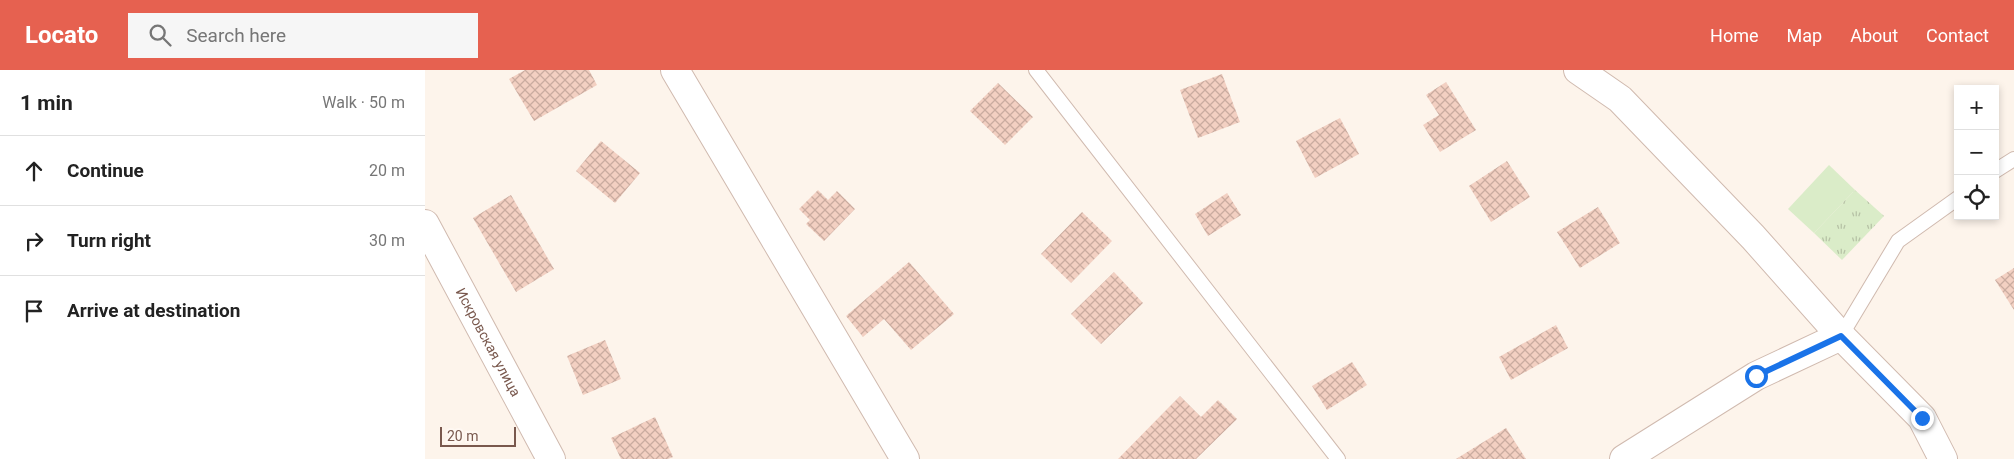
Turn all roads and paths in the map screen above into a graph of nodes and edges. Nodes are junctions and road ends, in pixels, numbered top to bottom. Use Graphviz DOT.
graph roads {
  1 [pos="675,70"];
  2 [pos="1036,70"];
  3 [pos="1578,70"];
  4 [pos="2014,160"];
  5 [pos="1999,169"];
  6 [pos="1954,201"];
  7 [pos="425,224"];
  8 [pos="1841,336"];
  9 [pos="551,459"];
  10 [pos="905,459"];
  11 [pos="1338,459"];
  12 [pos="1624,459"];
  13 [pos="1943,459"];
  1 -- 10 [label="street"];
  2 -- 11 [label="lane"];
  3 -- 8 [label="street"];
  4 -- 5 [label="lane"];
  6 -- 8 [label="lane"];
  7 -- 9 [label="street, Искровская улица"];
  8 -- 12 [label="street"];
  8 -- 13 [label="street"];
}
